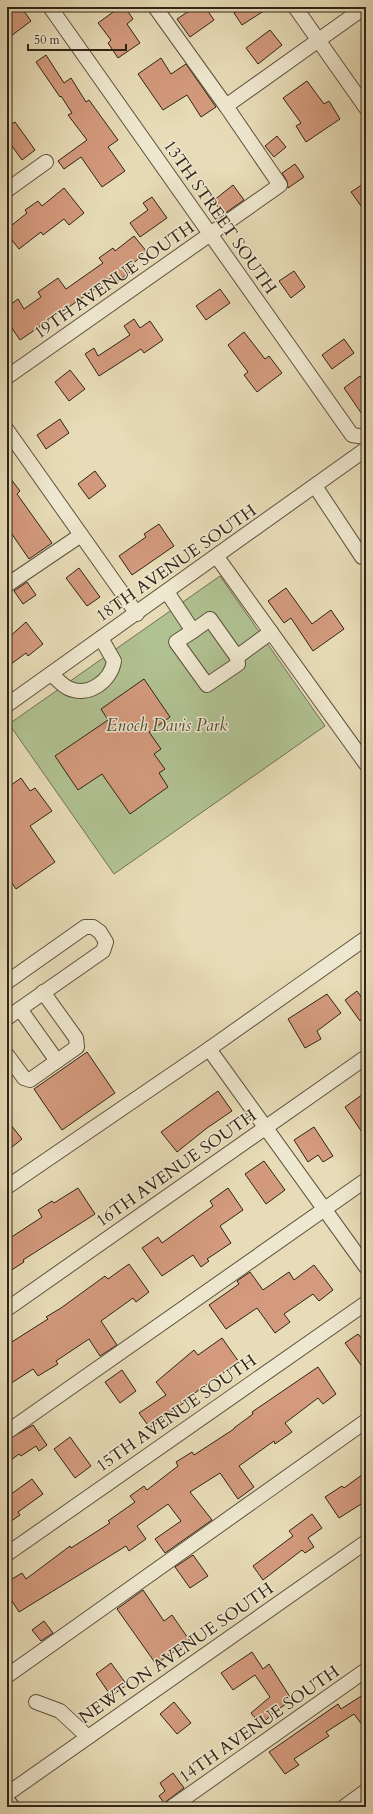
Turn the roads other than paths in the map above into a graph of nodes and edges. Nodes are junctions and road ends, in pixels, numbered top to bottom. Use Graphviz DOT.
graph roads {
  1 [pos="50,7"];
  2 [pos="155,7"];
  3 [pos="294,7"];
  4 [pos="365,7"];
  5 [pos="318,40"];
  6 [pos="226,106"];
  7 [pos="366,108"];
  8 [pos="46,162"];
  9 [pos="7,190"];
  10 [pos="210,235"];
  11 [pos="7,377"];
  12 [pos="7,430"];
  13 [pos="366,437"];
  14 [pos="366,449"];
  15 [pos="315,486"];
  16 [pos="81,535"];
  17 [pos="217,557"];
  18 [pos="366,558"];
  19 [pos="7,585"];
  20 [pos="167,592"];
  21 [pos="137,614"];
  22 [pos="193,630"];
  23 [pos="271,632"];
  24 [pos="101,638"];
  25 [pos="238,657"];
  26 [pos="51,674"];
  27 [pos="7,704"];
  28 [pos="366,764"];
  29 [pos="366,938"];
  30 [pos="7,982"];
  31 [pos="43,992"];
  32 [pos="20,1009"];
  33 [pos="7,1018"];
  34 [pos="209,1049"];
  35 [pos="7,1055"];
  36 [pos="366,1057"];
  37 [pos="58,1061"];
  38 [pos="266,1128"];
  39 [pos="366,1180"];
  40 [pos="7,1187"];
  41 [pos="324,1209"];
  42 [pos="366,1267"];
  43 [pos="366,1303"];
  44 [pos="7,1309"];
  45 [pos="366,1421"];
  46 [pos="7,1432"];
  47 [pos="366,1542"];
  48 [pos="7,1554"];
  49 [pos="366,1670"];
  50 [pos="7,1676"];
  51 [pos="36,1702"];
  52 [pos="88,1737"];
  53 [pos="366,1791"];
  54 [pos="7,1794"];
  55 [pos="7,1803"];
  56 [pos="10,1807"];
  57 [pos="172,1807"];
  58 [pos="344,1807"];
  1 -- 10 [label="street, 13TH STREET SOUTH"];
  2 -- 6 [label="street"];
  3 -- 5 [label="street"];
  4 -- 5 [label="street"];
  5 -- 6 [label="street"];
  5 -- 7 [label="street"];
  6 -- 10 [label="street, 19TH AVENUE SOUTH"];
  8 -- 9 [label="street"];
  10 -- 11 [label="street, 19TH AVENUE SOUTH"];
  10 -- 13 [label="street, 13TH STREET SOUTH"];
  12 -- 16 [label="street"];
  14 -- 15 [label="street, 18TH AVENUE SOUTH"];
  15 -- 17 [label="street, 18TH AVENUE SOUTH"];
  15 -- 18 [label="street"];
  16 -- 19 [label="street"];
  16 -- 21 [label="street"];
  17 -- 20 [label="street, 18TH AVENUE SOUTH"];
  17 -- 23 [label="street"];
  20 -- 21 [label="street, 18TH AVENUE SOUTH"];
  20 -- 22 [label="street"];
  21 -- 24 [label="street, 18TH AVENUE SOUTH"];
  22 -- 25 [label="street"];
  22 -- 25 [label="street"];
  23 -- 25 [label="street"];
  23 -- 28 [label="street"];
  24 -- 26 [label="street, 18TH AVENUE SOUTH"];
  24 -- 26 [label="street"];
  26 -- 27 [label="street, 18TH AVENUE SOUTH"];
  29 -- 34 [label="street"];
  30 -- 31 [label="street"];
  31 -- 32 [label="street"];
  31 -- 37 [label="street"];
  32 -- 33 [label="street"];
  32 -- 37 [label="street"];
  34 -- 38 [label="street"];
  34 -- 40 [label="street"];
  35 -- 37 [label="street"];
  36 -- 38 [label="street, 16TH AVENUE SOUTH"];
  38 -- 41 [label="street"];
  38 -- 44 [label="street, 16TH AVENUE SOUTH"];
  39 -- 41 [label="street"];
  41 -- 42 [label="street"];
  41 -- 46 [label="street"];
  43 -- 48 [label="street, 15TH AVENUE SOUTH"];
  45 -- 50 [label="street"];
  47 -- 52 [label="street, NEWTON AVENUE SOUTH"];
  49 -- 57 [label="street, 14TH AVENUE SOUTH"];
  51 -- 52 [label="street"];
  52 -- 54 [label="street, NEWTON AVENUE SOUTH"];
  53 -- 58 [label="street"];
  55 -- 56 [label="main road"];
}
